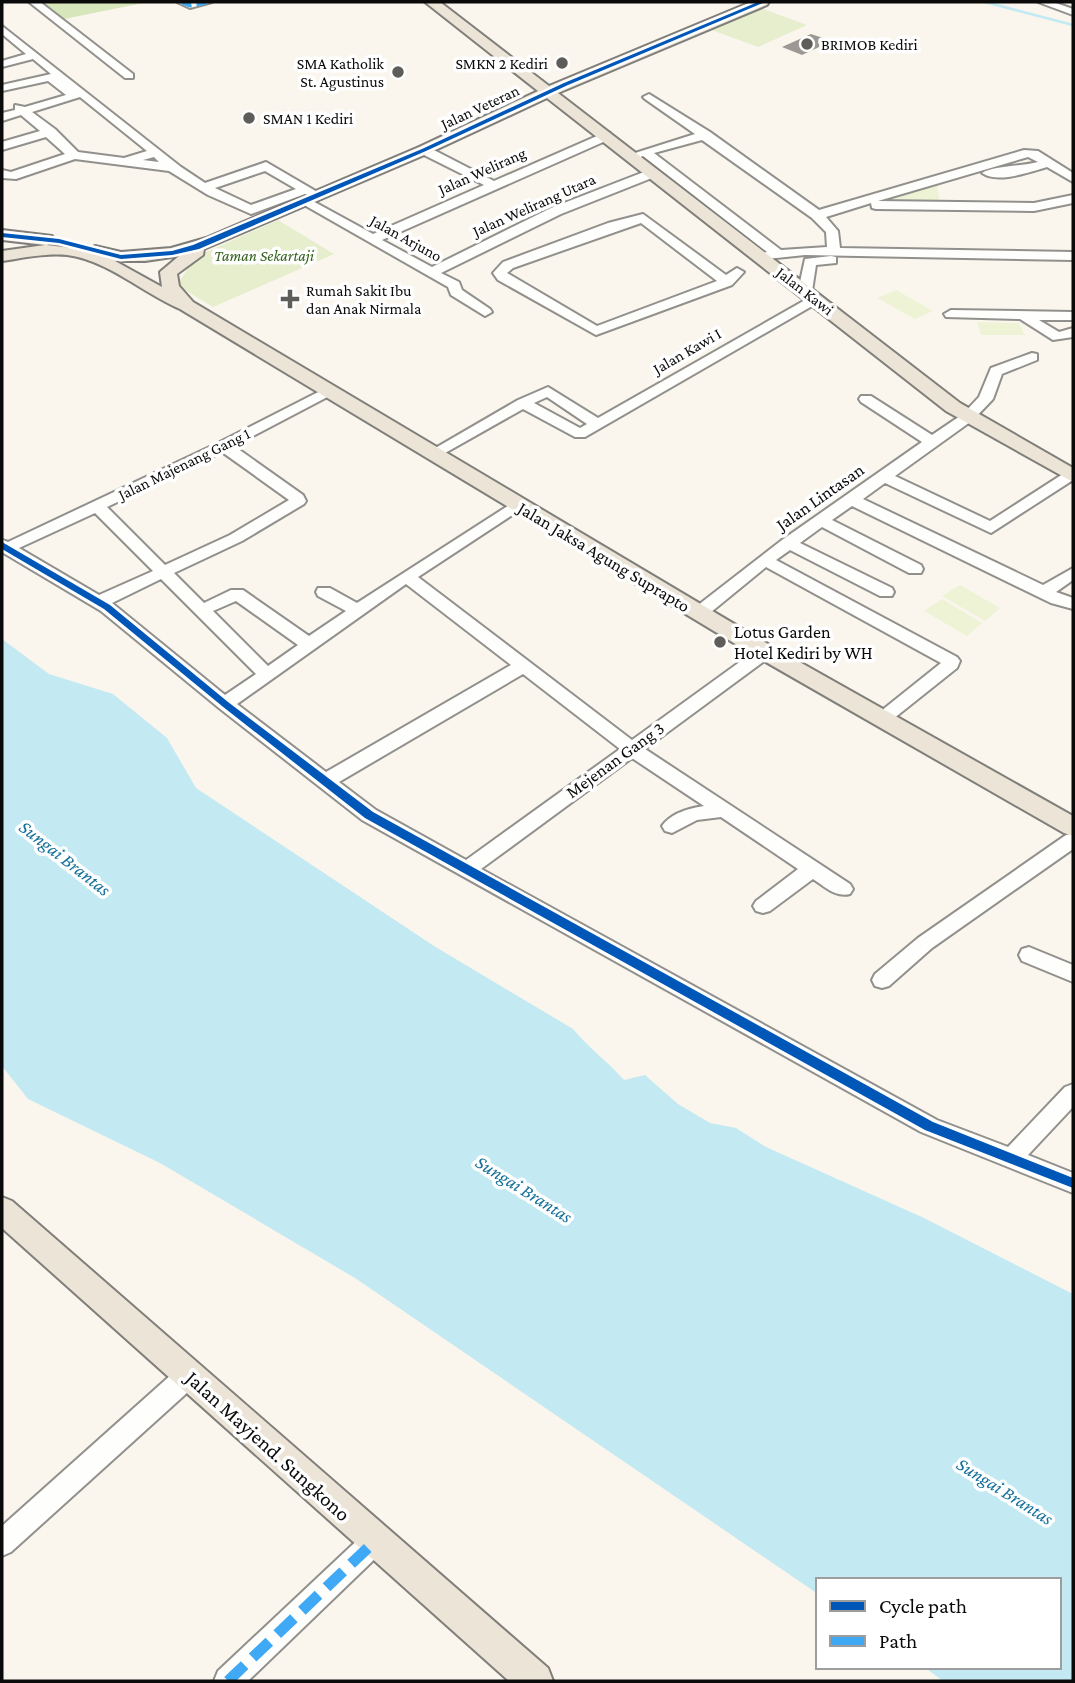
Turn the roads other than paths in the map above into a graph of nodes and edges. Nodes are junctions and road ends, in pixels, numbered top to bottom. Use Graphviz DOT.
graph roads {
  1 [pos="34,2"];
  2 [pos="182,2"];
  3 [pos="207,2"];
  4 [pos="432,2"];
  5 [pos="762,2"];
  6 [pos="1043,2"];
  7 [pos="1072,11"];
  8 [pos="5,35"];
  9 [pos="35,55"];
  10 [pos="2,64"];
  11 [pos="48,66"];
  12 [pos="128,76"];
  13 [pos="2,77"];
  14 [pos="2,90"];
  15 [pos="547,92"];
  16 [pos="649,97"];
  17 [pos="24,111"];
  18 [pos="2,117"];
  19 [pos="51,132"];
  20 [pos="706,135"];
  21 [pos="606,136"];
  22 [pos="2,146"];
  23 [pos="424,150"];
  24 [pos="156,152"];
  25 [pos="638,154"];
  26 [pos="74,155"];
  27 [pos="125,162"];
  28 [pos="170,167"];
  29 [pos="653,173"];
  30 [pos="2,174"];
  31 [pos="1073,178"];
  32 [pos="939,180"];
  33 [pos="493,185"];
  34 [pos="206,187"];
  35 [pos="312,195"];
  36 [pos="1073,199"];
  37 [pos="855,204"];
  38 [pos="947,206"];
  39 [pos="817,215"];
  40 [pos="373,239"];
  41 [pos="212,242"];
  42 [pos="3,244"];
  43 [pos="834,252"];
  44 [pos="872,256"];
  45 [pos="1073,256"];
  46 [pos="145,257"];
  47 [pos="769,257"];
  48 [pos="1073,262"];
  49 [pos="169,272"];
  50 [pos="432,272"];
  51 [pos="128,276"];
  52 [pos="726,276"];
  53 [pos="810,295"];
  54 [pos="186,305"];
  55 [pos="485,312"];
  56 [pos="951,314"];
  57 [pos="1024,316"];
  58 [pos="1073,316"];
  59 [pos="1073,332"];
  60 [pos="1032,357"];
  61 [pos="330,390"];
  62 [pos="866,399"];
  63 [pos="523,403"];
  64 [pos="968,417"];
  65 [pos="597,424"];
  66 [pos="932,442"];
  67 [pos="223,446"];
  68 [pos="432,454"];
  69 [pos="1072,475"];
  70 [pos="883,476"];
  71 [pos="851,499"];
  72 [pos="517,505"];
  73 [pos="97,506"];
  74 [pos="820,520"];
  75 [pos="788,543"];
  76 [pos="9,545"];
  77 [pos="765,560"];
  78 [pos="915,569"];
  79 [pos="164,572"];
  80 [pos="1073,573"];
  81 [pos="407,577"];
  82 [pos="324,592"];
  83 [pos="886,592"];
  84 [pos="1044,592"];
  85 [pos="99,602"];
  86 [pos="1073,604"];
  87 [pos="202,610"];
  88 [pos="359,611"];
  89 [pos="699,613"];
  90 [pos="310,645"];
  91 [pos="765,652"];
  92 [pos="525,665"];
  93 [pos="267,675"];
  94 [pos="225,704"];
  95 [pos="882,719"];
  96 [pos="631,747"];
  97 [pos="324,782"];
  98 [pos="726,810"];
  99 [pos="672,826"];
  100 [pos="1073,827"];
  101 [pos="1073,840"];
  102 [pos="813,868"];
  103 [pos="467,869"];
  104 [pos="844,888"];
  105 [pos="763,906"];
  106 [pos="1029,955"];
  107 [pos="1073,974"];
  108 [pos="883,980"];
  109 [pos="1073,1093"];
  110 [pos="1011,1159"];
  111 [pos="1073,1183"];
  112 [pos="2,1210"];
  113 [pos="190,1374"];
  114 [pos="374,1542"];
  115 [pos="2,1543"];
  116 [pos="228,1681"];
  117 [pos="535,1681"];
  1 -- 12 [label="street"];
  2 -- 3 [label="street"];
  4 -- 15 [label="main road, Jalan Kawi"];
  5 -- 15 [label="main road, Jalan Veteran"];
  6 -- 7 [label="street"];
  8 -- 9 [label="street"];
  9 -- 10 [label="street"];
  9 -- 11 [label="street"];
  11 -- 13 [label="street"];
  11 -- 24 [label="street"];
  14 -- 17 [label="street"];
  14 -- 17 [label="street"];
  15 -- 21 [label="main road, Jalan Kawi"];
  15 -- 23 [label="main road, Jalan Veteran"];
  16 -- 20 [label="street"];
  17 -- 18 [label="street"];
  17 -- 19 [label="street"];
  19 -- 22 [label="street"];
  19 -- 26 [label="street"];
  20 -- 25 [label="street"];
  20 -- 39 [label="street"];
  21 -- 25 [label="main road, Jalan Kawi"];
  21 -- 33 [label="street, Jalan Welirang"];
  23 -- 33 [label="street"];
  23 -- 35 [label="main road, Jalan Veteran"];
  24 -- 27 [label="street"];
  24 -- 28 [label="street"];
  25 -- 29 [label="main road, Jalan Kawi"];
  25 -- 47 [label="street"];
  26 -- 27 [label="street"];
  26 -- 30 [label="street"];
  27 -- 28 [label="street"];
  28 -- 34 [label="street"];
  29 -- 47 [label="main road, Jalan Kawi"];
  29 -- 50 [label="street, Jalan Welirang Utara"];
  31 -- 32 [label="street"];
  32 -- 37 [label="street"];
  32 -- 38 [label="street"];
  33 -- 40 [label="street, Jalan Welirang"];
  34 -- 35 [label="street"];
  34 -- 35 [label="street, Jalan Arjuno"];
  35 -- 40 [label="street, Jalan Arjuno"];
  35 -- 41 [label="main road, Jalan Veteran"];
  36 -- 38 [label="street"];
  37 -- 38 [label="street"];
  37 -- 39 [label="street"];
  39 -- 43 [label="street"];
  40 -- 50 [label="street, Jalan Arjuno"];
  41 -- 46 [label="main road"];
  41 -- 49 [label="main road"];
  42 -- 46 [label="main road"];
  42 -- 51 [label="main road, Jalan Jaksa Agung Suprapto"];
  43 -- 44 [label="street"];
  43 -- 47 [label="street"];
  44 -- 45 [label="street"];
  44 -- 48 [label="street"];
  44 -- 53 [label="street"];
  46 -- 49 [label="main road"];
  46 -- 51 [label="main road"];
  47 -- 52 [label="street"];
  47 -- 53 [label="main road, Jalan Kawi"];
  49 -- 51 [label="main road"];
  49 -- 54 [label="main road"];
  50 -- 55 [label="street, Jalan Arjuno"];
  51 -- 54 [label="main road, Jalan Jaksa Agung Suprapto"];
  52 -- 52 [label="street"];
  53 -- 64 [label="main road, Jalan Kawi"];
  53 -- 65 [label="street, Jalan Kawi I"];
  54 -- 61 [label="main road, Jalan Jaksa Agung Suprapto"];
  56 -- 57 [label="street"];
  57 -- 58 [label="street"];
  57 -- 59 [label="street"];
  60 -- 64 [label="street, Jalan Lintasan"];
  61 -- 67 [label="street, Jalan Majenang Gang 1"];
  61 -- 68 [label="main road, Jalan Jaksa Agung Suprapto"];
  62 -- 66 [label="street"];
  63 -- 65 [label="street, Jalan Kawi I"];
  63 -- 65 [label="street"];
  63 -- 68 [label="street"];
  64 -- 66 [label="street, Jalan Lintasan"];
  64 -- 69 [label="main road, Jalan Kawi"];
  66 -- 70 [label="street, Jalan Lintasan"];
  67 -- 73 [label="street, Jalan Majenang Gang 1"];
  67 -- 79 [label="street"];
  68 -- 72 [label="main road, Jalan Jaksa Agung Suprapto"];
  69 -- 70 [label="street"];
  70 -- 71 [label="street, Jalan Lintasan"];
  71 -- 74 [label="street, Jalan Lintasan"];
  71 -- 84 [label="street"];
  72 -- 81 [label="street"];
  72 -- 89 [label="main road, Jalan Jaksa Agung Suprapto"];
  73 -- 76 [label="street, Jalan Majenang Gang 1"];
  73 -- 79 [label="street"];
  74 -- 75 [label="street, Jalan Lintasan"];
  74 -- 78 [label="street"];
  75 -- 77 [label="street, Jalan Lintasan"];
  75 -- 83 [label="street"];
  76 -- 85 [label="street"];
  77 -- 89 [label="street, Jalan Lintasan"];
  77 -- 95 [label="street"];
  79 -- 85 [label="street"];
  79 -- 87 [label="street"];
  80 -- 84 [label="street"];
  81 -- 88 [label="street"];
  81 -- 92 [label="street"];
  82 -- 88 [label="street"];
  84 -- 86 [label="street"];
  85 -- 94 [label="street"];
  87 -- 90 [label="street"];
  87 -- 93 [label="street"];
  88 -- 90 [label="street"];
  89 -- 91 [label="main road, Jalan Jaksa Agung Suprapto"];
  90 -- 93 [label="street"];
  91 -- 95 [label="main road, Jalan Jaksa Agung Suprapto"];
  91 -- 96 [label="street, Mejenan Gang 3"];
  92 -- 96 [label="street"];
  92 -- 97 [label="street"];
  93 -- 94 [label="street"];
  94 -- 97 [label="street"];
  95 -- 100 [label="main road, Jalan Jaksa Agung Suprapto"];
  96 -- 98 [label="street"];
  96 -- 103 [label="street, Mejenan Gang 3"];
  97 -- 103 [label="street"];
  98 -- 99 [label="street"];
  98 -- 102 [label="street"];
  101 -- 108 [label="street"];
  102 -- 104 [label="street"];
  102 -- 105 [label="street"];
  103 -- 110 [label="street"];
  106 -- 107 [label="street"];
  109 -- 110 [label="street"];
  110 -- 111 [label="street"];
  112 -- 113 [label="main road, Jalan Mayjend. Sungkono"];
  113 -- 114 [label="main road, Jalan Mayjend. Sungkono"];
  113 -- 115 [label="street"];
  114 -- 116 [label="street"];
  114 -- 117 [label="main road, Jalan Mayjend. Sungkono"];
}
